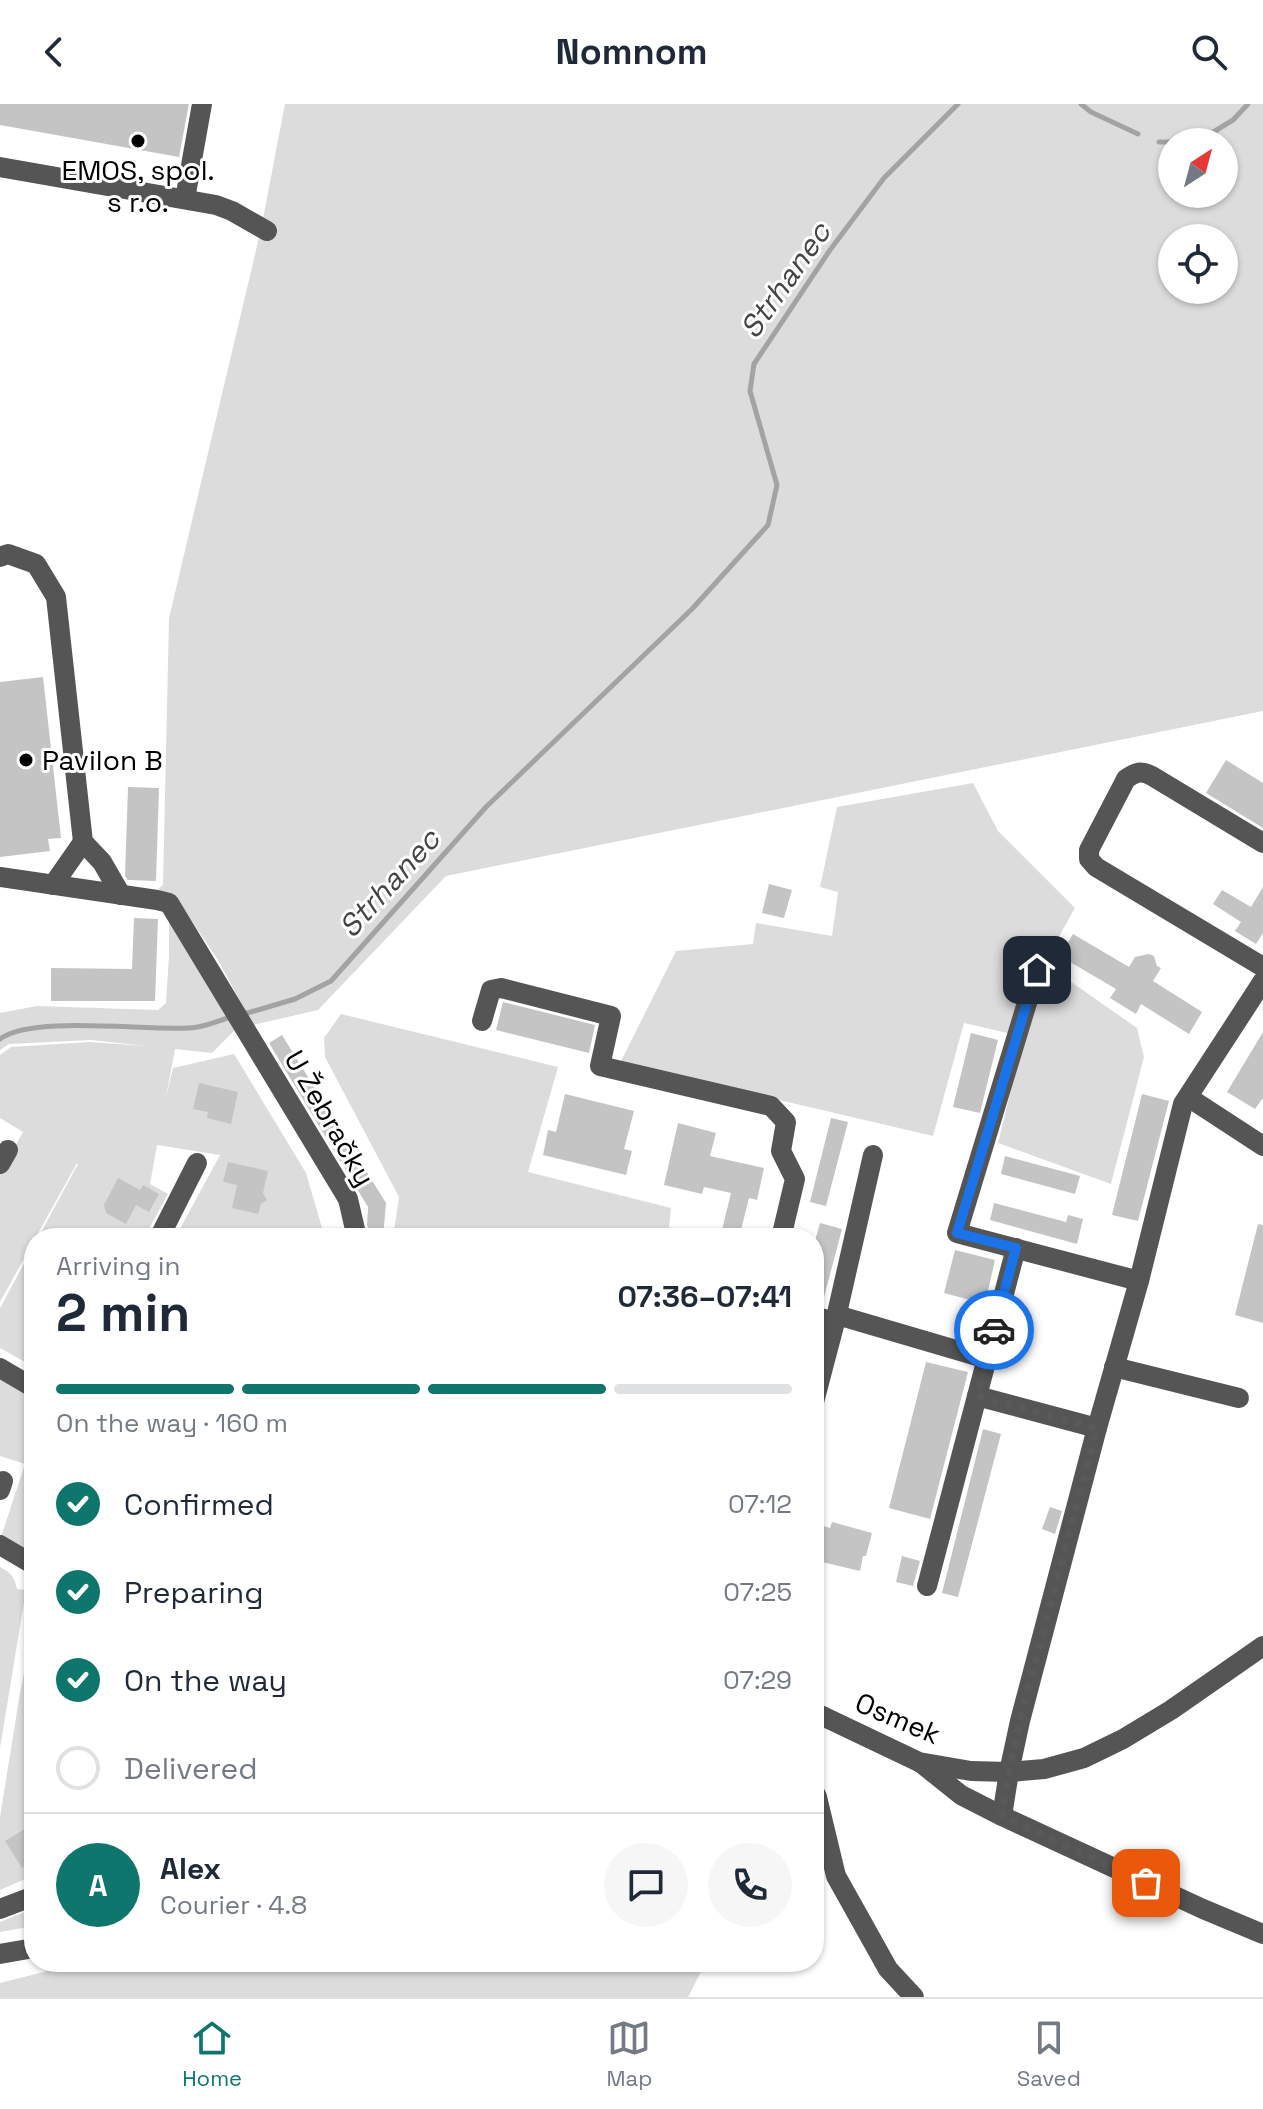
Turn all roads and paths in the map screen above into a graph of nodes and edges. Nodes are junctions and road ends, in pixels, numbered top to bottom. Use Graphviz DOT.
graph roads {
  1 [pos="202,104"];
  2 [pos="0,167"];
  3 [pos="185,199"];
  4 [pos="267,231"];
  5 [pos="0,557"];
  6 [pos="83,842"];
  7 [pos="1263,843"];
  8 [pos="0,877"];
  9 [pos="53,885"];
  10 [pos="121,895"];
  11 [pos="1263,967"];
  12 [pos="1037,970"];
  13 [pos="1263,981"];
  14 [pos="482,1021"];
  15 [pos="1188,1097"];
  16 [pos="1263,1146"];
  17 [pos="873,1155"];
  18 [pos="197,1163"];
  19 [pos="164,1228"];
  20 [pos="355,1228"];
  21 [pos="783,1228"];
  22 [pos="1016,1248"];
  23 [pos="1139,1281"];
  24 [pos="824,1317"];
  25 [pos="836,1318"];
  26 [pos="987,1359"];
  27 [pos="824,1364"];
  28 [pos="1114,1367"];
  29 [pos="0,1368"];
  30 [pos="24,1382"];
  31 [pos="977,1396"];
  32 [pos="1239,1398"];
  33 [pos="1097,1428"];
  34 [pos="0,1545"];
  35 [pos="24,1559"];
  36 [pos="927,1586"];
  37 [pos="1263,1646"];
  38 [pos="824,1717"];
  39 [pos="919,1762"];
  40 [pos="1009,1772"];
  41 [pos="1002,1816"];
  42 [pos="824,1826"];
  43 [pos="24,1900"];
  44 [pos="0,1909"];
  45 [pos="1263,1934"];
  46 [pos="24,1950"];
  47 [pos="0,1954"];
  48 [pos="914,1997"];
  1 -- 3 [label="street"];
  2 -- 3 [label="street"];
  3 -- 4 [label="street"];
  5 -- 6 [label="street"];
  6 -- 9 [label="street"];
  6 -- 10 [label="street"];
  7 -- 11 [label="street"];
  8 -- 9 [label="street"];
  9 -- 10 [label="street"];
  10 -- 20 [label="street, U Žebračky"];
  12 -- 22 [label="street"];
  13 -- 15 [label="street"];
  14 -- 21 [label="street"];
  15 -- 16 [label="street"];
  15 -- 23 [label="street"];
  17 -- 25 [label="street"];
  18 -- 19 [label="street"];
  22 -- 23 [label="street"];
  22 -- 26 [label="street"];
  23 -- 28 [label="street"];
  24 -- 25 [label="street"];
  25 -- 26 [label="street"];
  25 -- 27 [label="street"];
  26 -- 31 [label="street"];
  28 -- 32 [label="street"];
  28 -- 33 [label="street"];
  29 -- 30 [label="street"];
  31 -- 33 [label="street"];
  31 -- 36 [label="street"];
  33 -- 40 [label="street"];
  34 -- 35 [label="street"];
  37 -- 40 [label="street, Osmek"];
  38 -- 39 [label="street, Osmek"];
  39 -- 40 [label="street, Osmek"];
  39 -- 41 [label="street"];
  40 -- 41 [label="street"];
  41 -- 45 [label="street"];
  42 -- 48 [label="street"];
  43 -- 44 [label="street"];
  46 -- 47 [label="street"];
}
